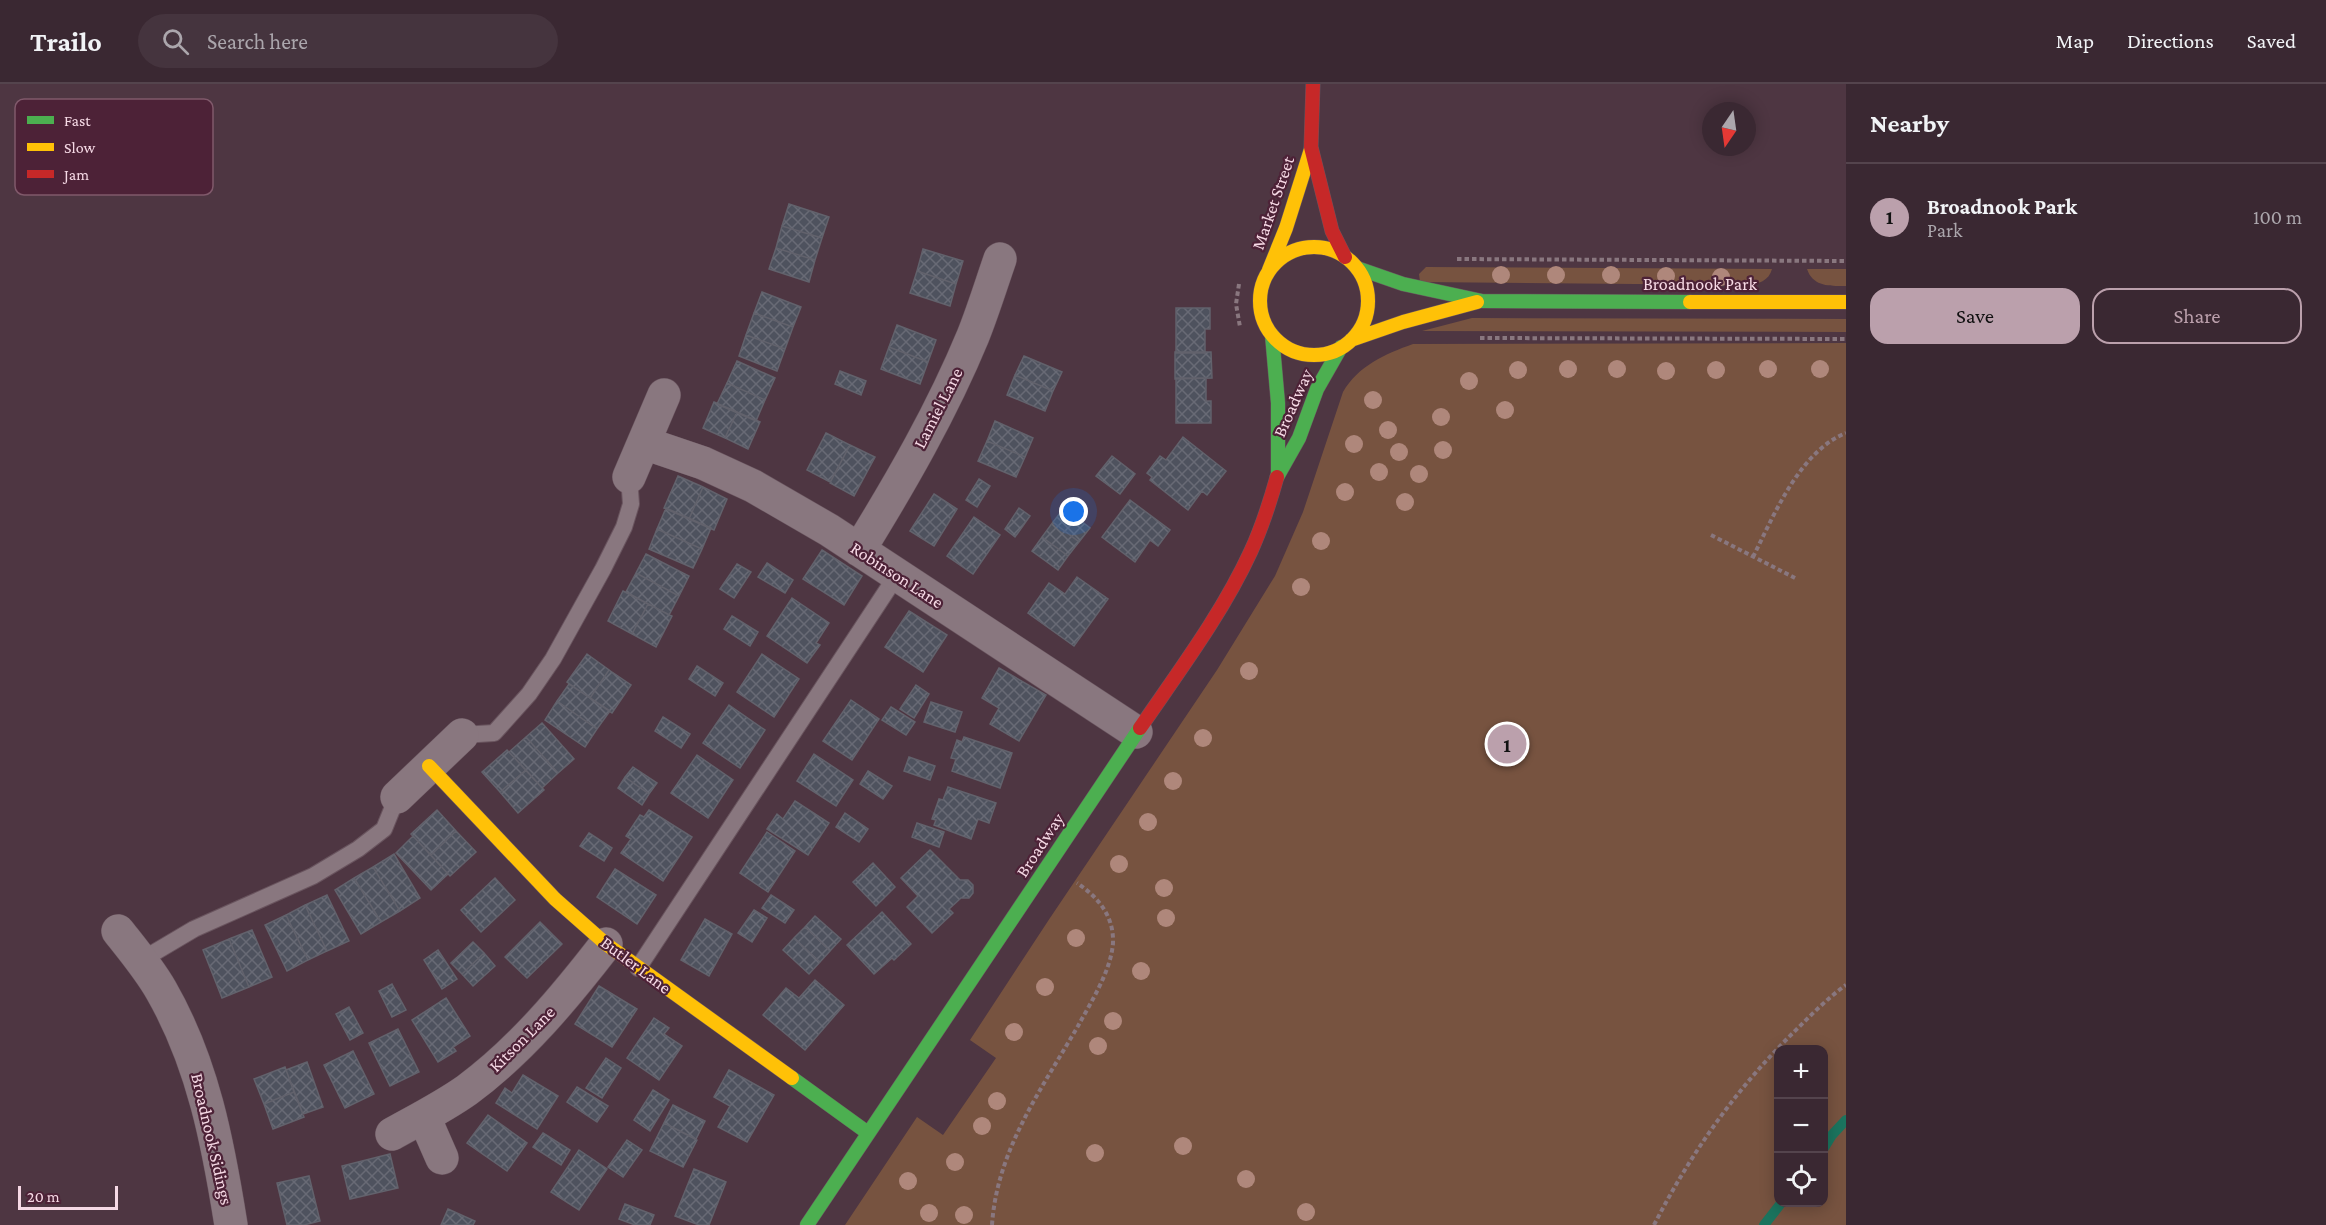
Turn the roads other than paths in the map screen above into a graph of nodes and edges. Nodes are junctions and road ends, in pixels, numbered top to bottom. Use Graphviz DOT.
graph roads {
  1 [pos="1313,84"];
  2 [pos="1311,147"];
  3 [pos="1345,257"];
  4 [pos="1000,259"];
  5 [pos="1357,268"];
  6 [pos="1268,271"];
  7 [pos="1482,301"];
  8 [pos="1846,302"];
  9 [pos="1272,335"];
  10 [pos="1346,343"];
  11 [pos="664,395"];
  12 [pos="644,443"];
  13 [pos="1278,473"];
  14 [pos="629,477"];
  15 [pos="859,550"];
  16 [pos="897,575"];
  17 [pos="1136,732"];
  18 [pos="462,735"];
  19 [pos="429,766"];
  20 [pos="397,797"];
  21 [pos="118,931"];
  22 [pos="606,944"];
  23 [pos="140,961"];
  24 [pos="638,968"];
  25 [pos="424,1117"];
  26 [pos="868,1133"];
  27 [pos="392,1134"];
  28 [pos="442,1158"];
  29 [pos="231,1225"];
  30 [pos="807,1225"];
  1 -- 2 [label="street, Market Street"];
  2 -- 3 [label="street, Market Street"];
  2 -- 6 [label="street, Market Street"];
  3 -- 5 [label="street"];
  3 -- 6 [label="street"];
  4 -- 15 [label="street, Lamiel Lane"];
  5 -- 7 [label="street, Broadnook Park"];
  5 -- 10 [label="street"];
  6 -- 9 [label="street"];
  7 -- 8 [label="street, Broadnook Park"];
  7 -- 10 [label="street, Broadnook Park"];
  9 -- 10 [label="street"];
  9 -- 13 [label="street, Broadway"];
  10 -- 13 [label="street, Broadway"];
  11 -- 12 [label="street"];
  12 -- 14 [label="street"];
  12 -- 15 [label="street, Robinson Lane"];
  13 -- 17 [label="street, Broadway"];
  14 -- 18 [label="lane"];
  15 -- 16 [label="street, Robinson Lane"];
  16 -- 17 [label="street, Robinson Lane"];
  16 -- 24 [label="lane"];
  17 -- 26 [label="street, Broadway"];
  18 -- 19 [label="street"];
  19 -- 20 [label="street"];
  19 -- 22 [label="street, Butler Lane"];
  20 -- 23 [label="lane"];
  21 -- 23 [label="street, Broadnook Sidings"];
  22 -- 24 [label="street, Butler Lane"];
  22 -- 25 [label="street, Kitson Lane"];
  23 -- 29 [label="street, Broadnook Sidings"];
  24 -- 26 [label="street, Butler Lane"];
  25 -- 27 [label="street, Kitson Lane"];
  25 -- 28 [label="street"];
  26 -- 30 [label="street, Broadway"];
}
